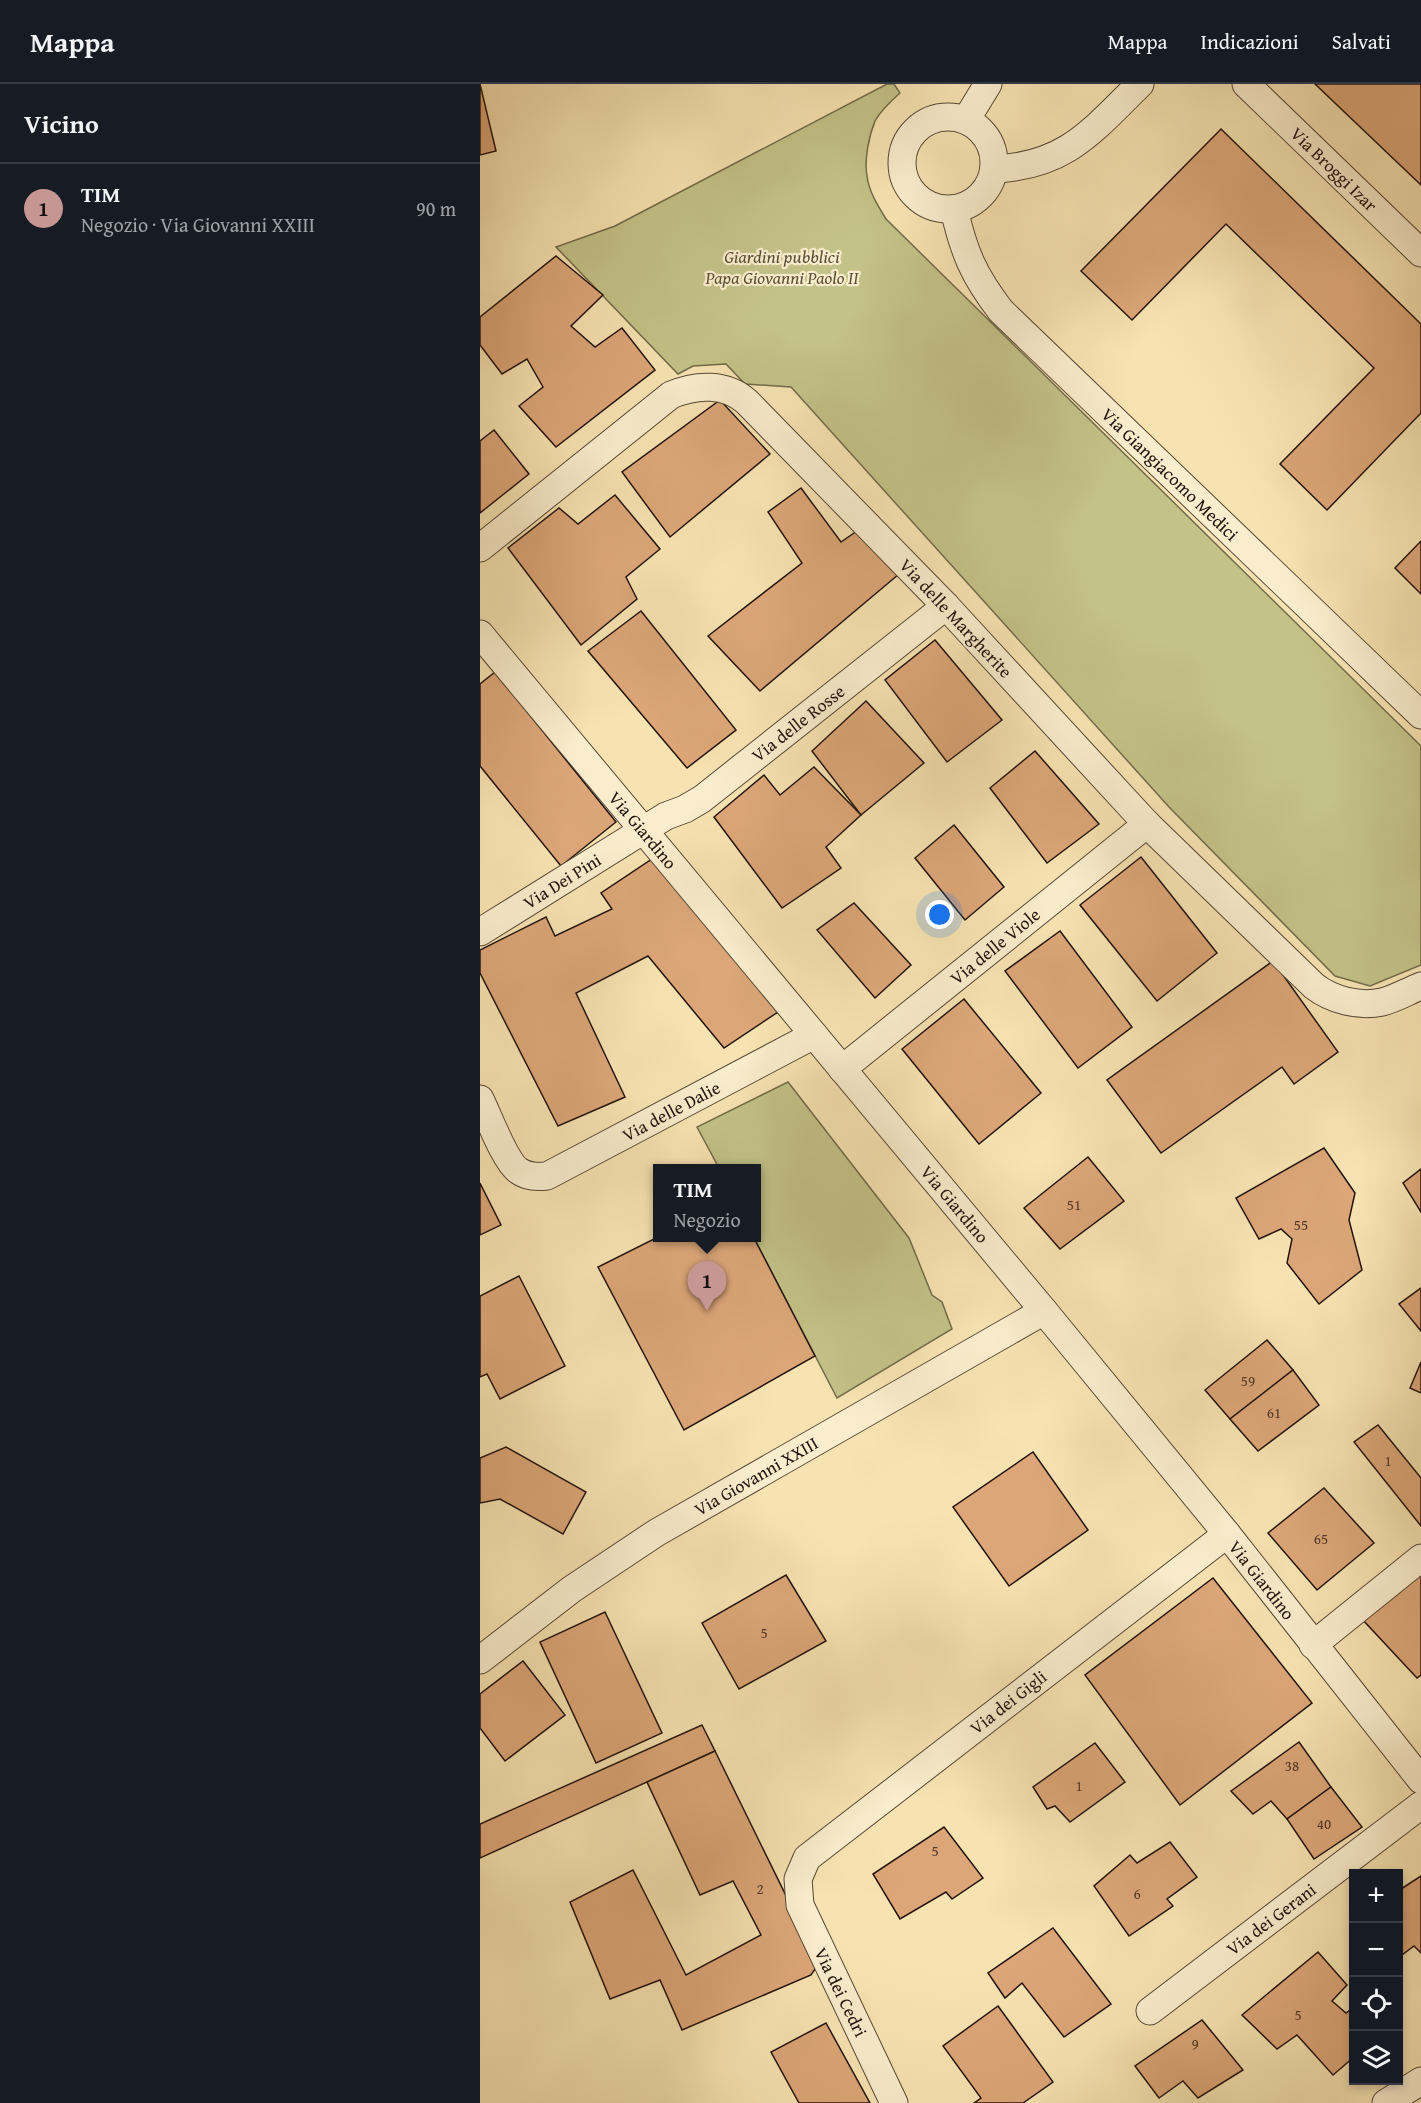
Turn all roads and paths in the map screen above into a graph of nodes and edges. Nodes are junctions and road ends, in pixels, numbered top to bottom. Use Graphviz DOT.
graph roads {
  1 [pos="988,84"];
  2 [pos="1140,84"];
  3 [pos="1246,84"];
  4 [pos="966,120"];
  5 [pos="994,169"];
  6 [pos="954,209"];
  7 [pos="1421,253"];
  8 [pos="480,548"];
  9 [pos="945,606"];
  10 [pos="485,650"];
  11 [pos="1421,715"];
  12 [pos="1147,824"];
  13 [pos="644,831"];
  14 [pos="480,932"];
  15 [pos="1421,986"];
  16 [pos="814,1035"];
  17 [pos="842,1069"];
  18 [pos="480,1099"];
  19 [pos="1044,1311"];
  20 [pos="1227,1534"];
  21 [pos="1421,1558"];
  22 [pos="1313,1645"];
  23 [pos="480,1660"];
  24 [pos="1421,1780"];
  25 [pos="1421,1805"];
  26 [pos="798,1879"];
  27 [pos="1150,2011"];
  28 [pos="1421,2081"];
  29 [pos="894,2103"];
  30 [pos="1386,2103"];
  1 -- 4 [label="street"];
  2 -- 5 [label="street"];
  3 -- 7 [label="street, Via Broggi Izar"];
  4 -- 5 [label="street"];
  4 -- 6 [label="street"];
  5 -- 6 [label="street"];
  6 -- 11 [label="street, Via Giangiacomo Medici"];
  8 -- 9 [label="street, Via delle Margherite"];
  9 -- 12 [label="street, Via delle Margherite"];
  9 -- 13 [label="street, Via delle Rosse"];
  10 -- 13 [label="street, Via Giardino"];
  12 -- 15 [label="street, Via delle Margherite"];
  12 -- 17 [label="street, Via delle Viole"];
  13 -- 14 [label="street, Via Dei Pini"];
  13 -- 16 [label="street, Via Giardino"];
  16 -- 17 [label="street, Via Giardino"];
  16 -- 18 [label="street, Via delle Dalie"];
  17 -- 19 [label="street, Via Giardino"];
  19 -- 20 [label="street, Via Giardino"];
  19 -- 23 [label="street, Via Giovanni XXIII"];
  20 -- 22 [label="street, Via Giardino"];
  20 -- 26 [label="street, Via dei Gigli"];
  21 -- 22 [label="street"];
  22 -- 24 [label="street, Via Giardino"];
  25 -- 27 [label="street, Via dei Gerani"];
  26 -- 29 [label="street, Via dei Cedri"];
  28 -- 30 [label="street"];
}
